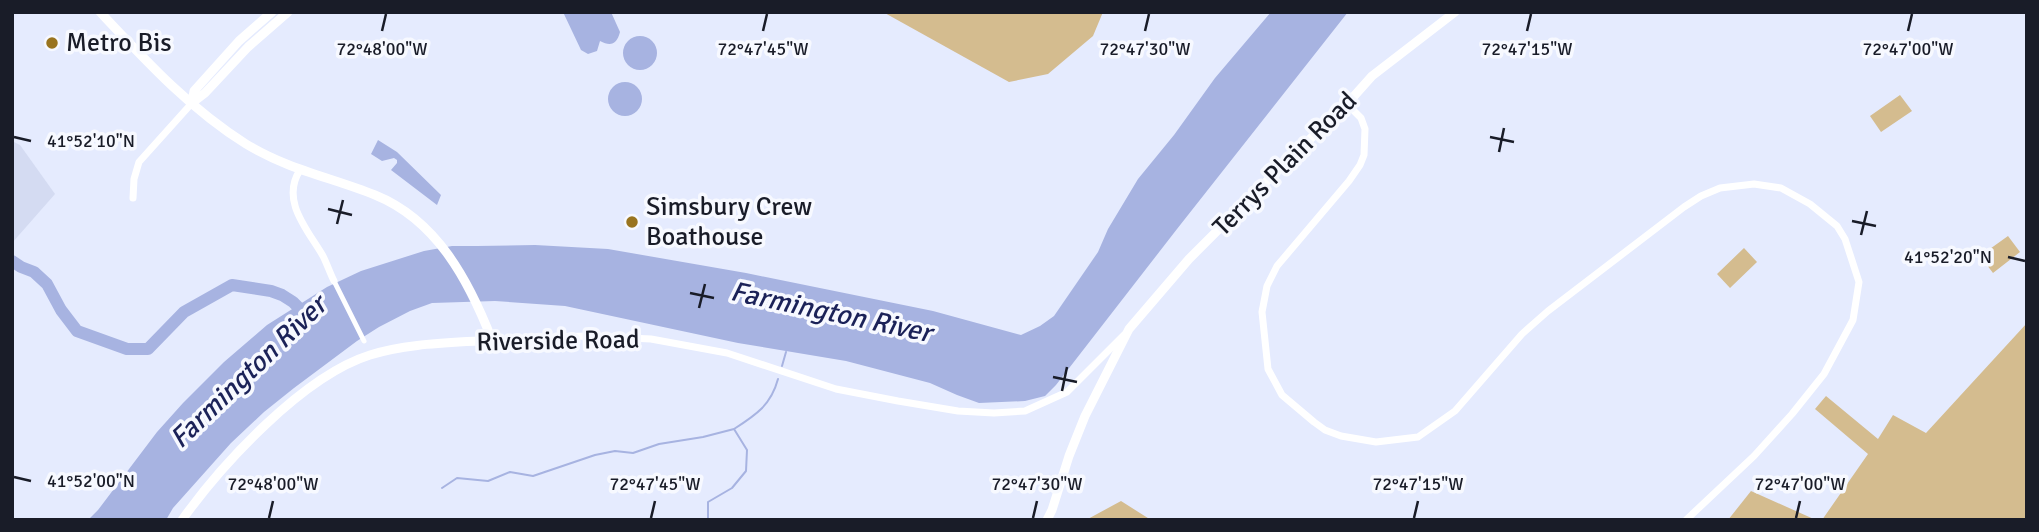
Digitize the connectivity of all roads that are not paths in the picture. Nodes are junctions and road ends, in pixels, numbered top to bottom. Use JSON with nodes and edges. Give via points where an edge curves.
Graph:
{"nodes":[{"id":1,"x":100,"y":12,"type":"edge"},
{"id":2,"x":272,"y":12,"type":"edge"},
{"id":3,"x":288,"y":12,"type":"edge"},
{"id":4,"x":1455,"y":12,"type":"edge"},
{"id":5,"x":192,"y":103,"type":"junction"},
{"id":6,"x":1347,"y":104,"type":"junction"},
{"id":7,"x":300,"y":170,"type":"junction"},
{"id":8,"x":133,"y":198,"type":"dead end"},
{"id":9,"x":334,"y":281,"type":"joint"},
{"id":10,"x":1129,"y":329,"type":"junction"},
{"id":11,"x":492,"y":340,"type":"junction"},
{"id":12,"x":363,"y":341,"type":"dead end"},
{"id":13,"x":181,"y":520,"type":"edge"},
{"id":14,"x":1047,"y":520,"type":"edge"},
{"id":15,"x":1686,"y":520,"type":"edge"}],
"edges":[{"from":1,"to":5,"type":"street"},
{"from":2,"to":5,"type":"street","via":[[194,91]]},
{"from":3,"to":5,"type":"street"},
{"from":4,"to":6,"type":"street","name":"Terrys Plain Road","via":[[1372,76]]},
{"from":5,"to":7,"type":"street","via":[[224,130]]},
{"from":5,"to":8,"type":"street","via":[[139,162]]},
{"from":6,"to":10,"type":"street","name":"Terrys Plain Road","via":[[1189,259]]},
{"from":6,"to":15,"type":"street","via":[[1365,129],[1360,165],[1277,266],[1262,312],[1268,369],[1282,395],[1325,430],[1341,436],[1376,442],[1418,437],[1455,411],[1522,334],[1549,311],[1701,196],[1720,188],[1754,184],[1781,188],[1837,226],[1858,282],[1853,320],[1824,374],[1792,414]]},
{"from":7,"to":9,"type":"street","via":[[293,187],[295,207]]},
{"from":7,"to":11,"type":"street","via":[[392,202],[418,220],[442,246]]},
{"from":9,"to":12,"type":"street"},
{"from":10,"to":11,"type":"street","name":"Riverside Road","via":[[1067,392],[1025,411],[994,413],[835,389],[727,353],[650,339]]},
{"from":10,"to":14,"type":"street","name":"Terrys Plain Road","via":[[1085,416]]},
{"from":11,"to":13,"type":"street","name":"Riverside Road","via":[[396,348],[340,369],[273,417]]}]}
